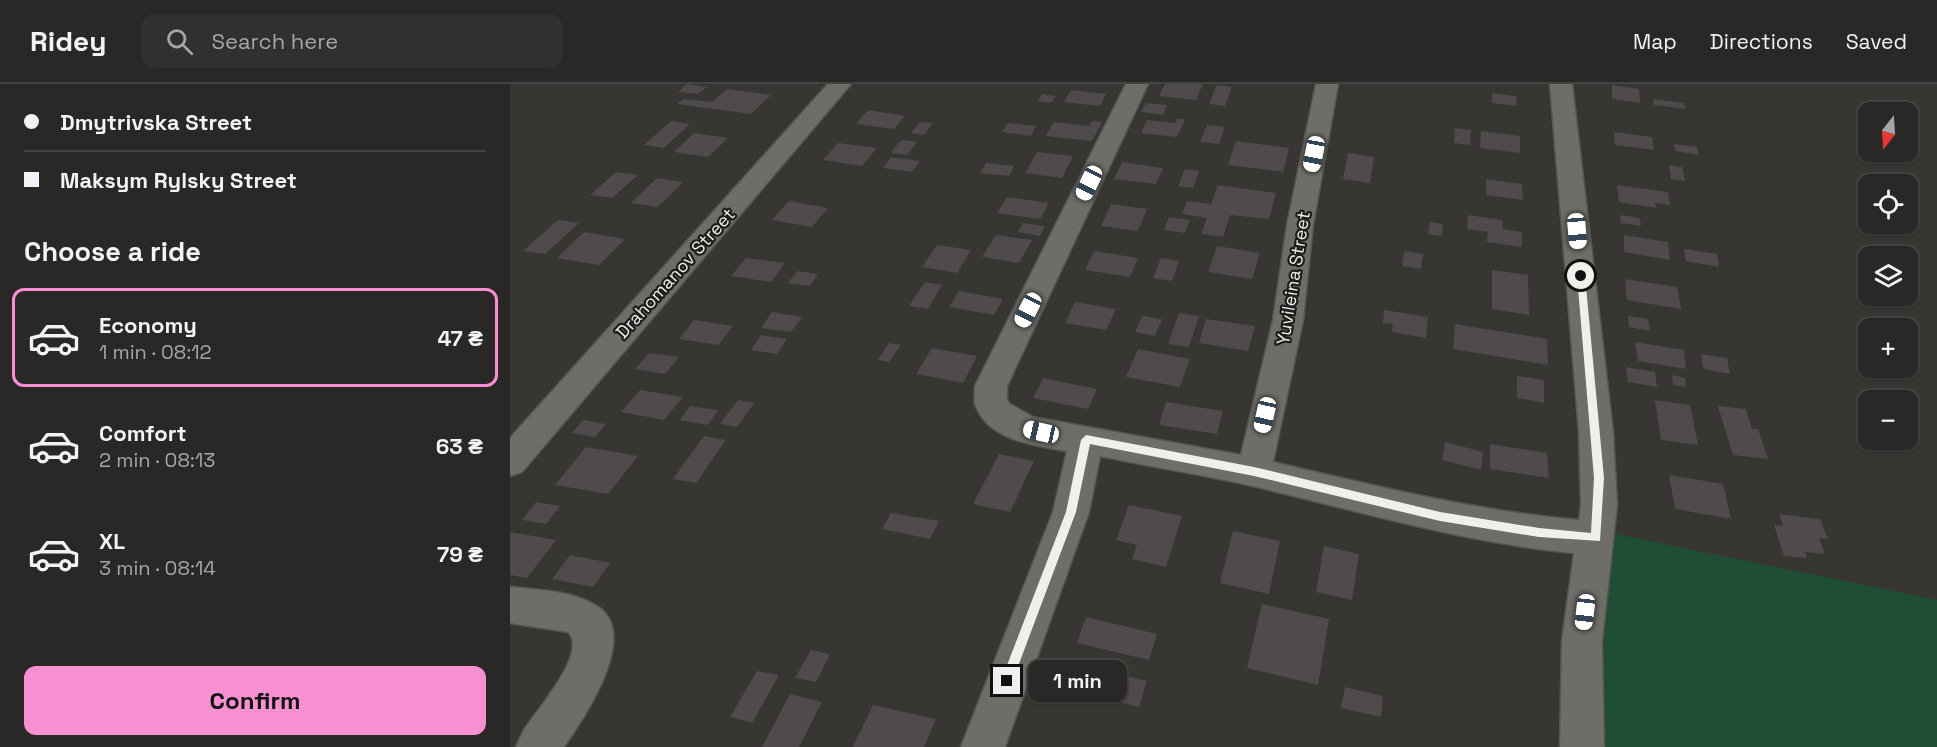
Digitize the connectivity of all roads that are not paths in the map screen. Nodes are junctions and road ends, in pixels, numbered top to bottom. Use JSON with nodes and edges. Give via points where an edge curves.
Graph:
{"nodes":[{"id":1,"x":840,"y":84,"type":"edge"},
{"id":2,"x":1137,"y":84,"type":"edge"},
{"id":3,"x":1327,"y":84,"type":"edge"},
{"id":4,"x":1561,"y":84,"type":"edge"},
{"id":5,"x":1086,"y":440,"type":"junction"},
{"id":6,"x":510,"y":462,"type":"edge"},
{"id":7,"x":1254,"y":471,"type":"junction"},
{"id":8,"x":1596,"y":538,"type":"junction"},
{"id":9,"x":510,"y":605,"type":"edge"},
{"id":10,"x":538,"y":747,"type":"edge"},
{"id":11,"x":984,"y":747,"type":"edge"},
{"id":12,"x":1582,"y":747,"type":"edge"}],
"edges":[{"from":1,"to":6,"type":"street","name":"Drahomanov Street"},
{"from":2,"to":5,"type":"street","via":[[989,395],[993,408],[1006,420],[1025,428]]},
{"from":3,"to":7,"type":"street","name":"Yuvileina Street","via":[[1300,225],[1288,320]]},
{"from":4,"to":8,"type":"street","via":[[1596,432]]},
{"from":5,"to":7,"type":"street"},
{"from":5,"to":11,"type":"street","via":[[1071,512]]},
{"from":7,"to":8,"type":"street","via":[[1440,517]]},
{"from":8,"to":12,"type":"street","via":[[1582,641]]},
{"from":9,"to":10,"type":"street","via":[[572,615],[584,620],[596,636],[580,684]]}]}
